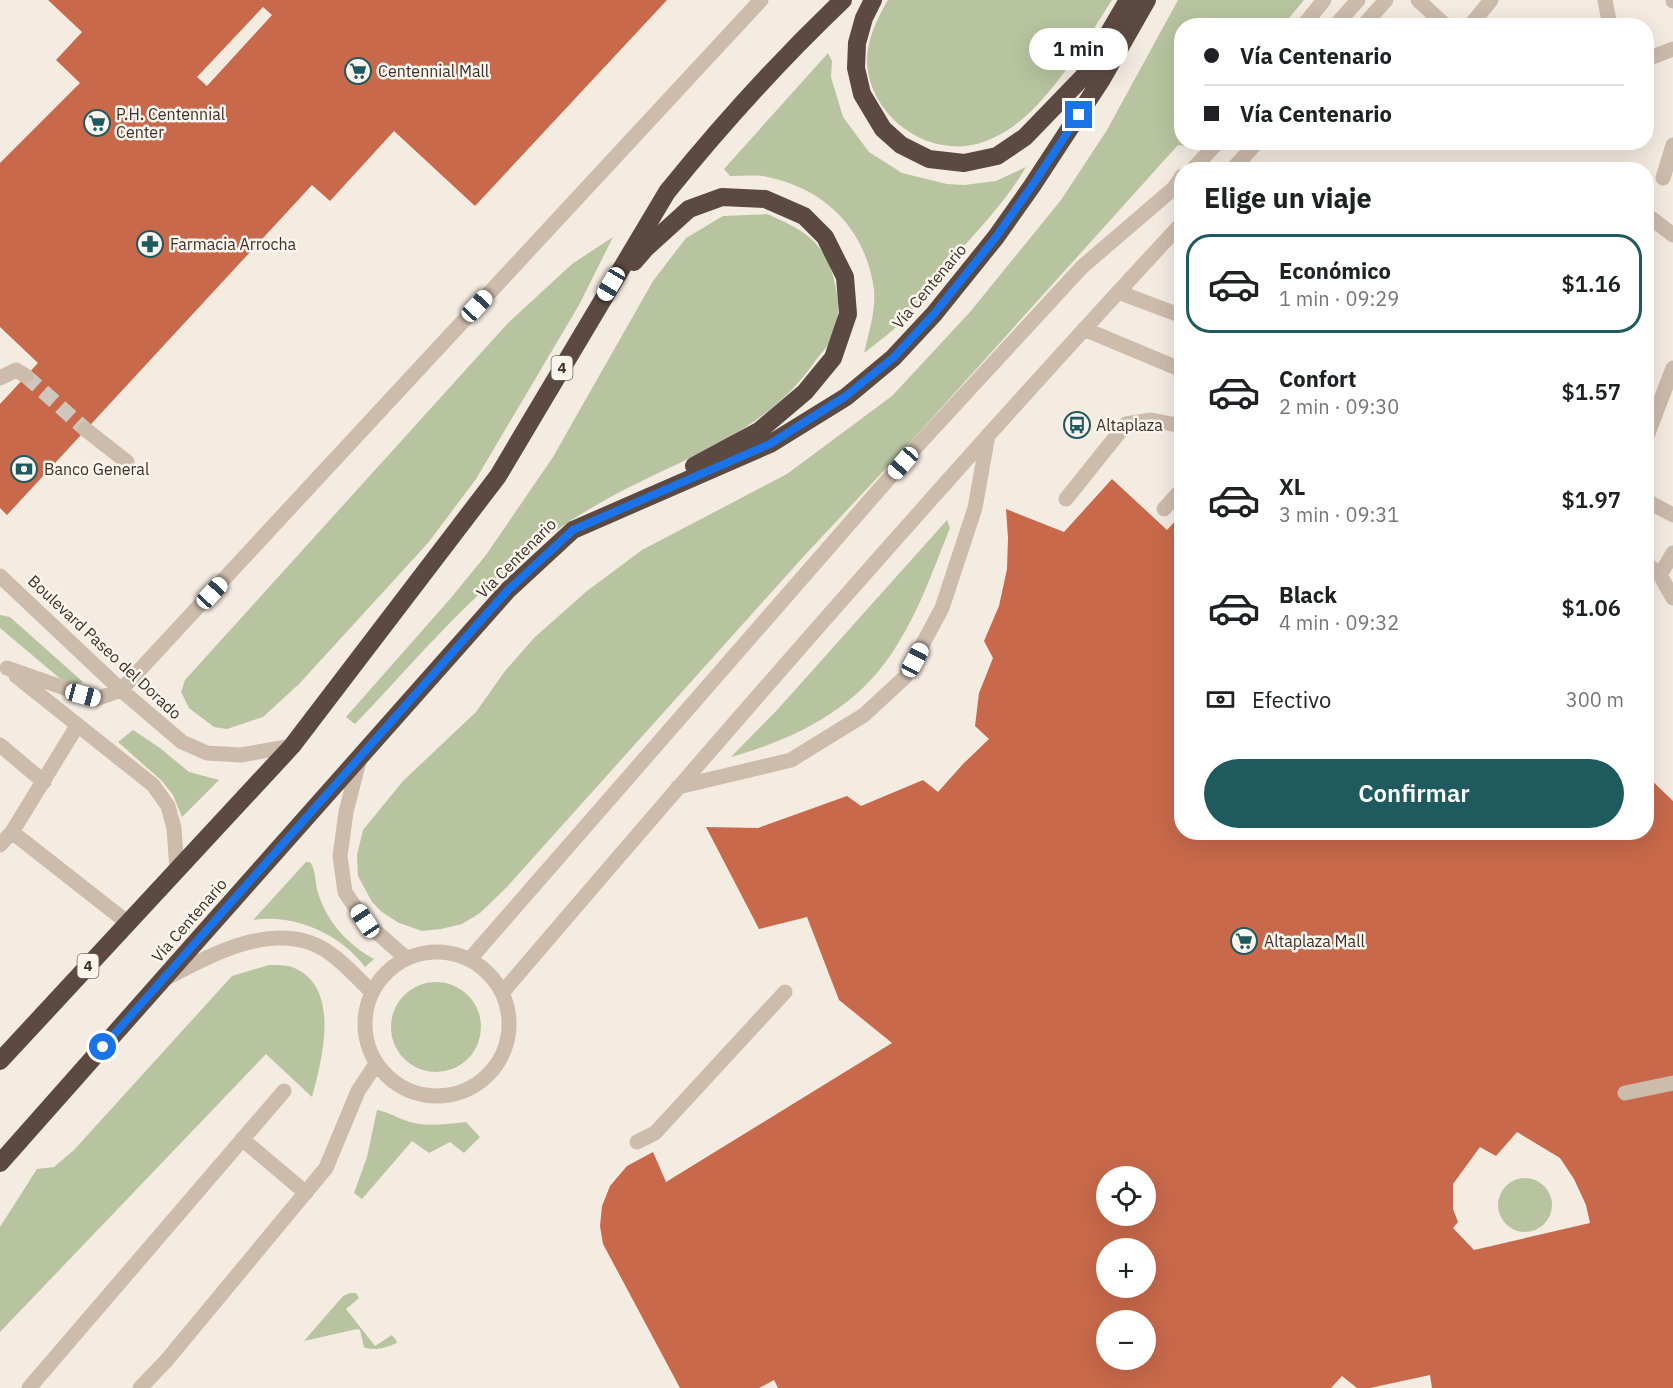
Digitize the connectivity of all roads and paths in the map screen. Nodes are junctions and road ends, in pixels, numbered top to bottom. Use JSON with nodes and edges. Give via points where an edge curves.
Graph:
{"nodes":[{"id":1,"x":760,"y":0,"type":"edge"},
{"id":2,"x":843,"y":0,"type":"edge"},
{"id":3,"x":873,"y":0,"type":"edge"},
{"id":4,"x":1128,"y":0,"type":"edge"},
{"id":5,"x":1147,"y":0,"type":"edge"},
{"id":6,"x":1324,"y":0,"type":"edge"},
{"id":7,"x":1358,"y":0,"type":"edge"},
{"id":8,"x":1386,"y":0,"type":"edge"},
{"id":9,"x":1418,"y":0,"type":"edge"},
{"id":10,"x":1491,"y":0,"type":"edge"},
{"id":11,"x":1605,"y":0,"type":"edge"},
{"id":12,"x":1309,"y":18,"type":"edge"},
{"id":13,"x":1342,"y":18,"type":"edge"},
{"id":14,"x":1370,"y":18,"type":"edge"},
{"id":15,"x":1437,"y":18,"type":"edge"},
{"id":16,"x":1476,"y":18,"type":"edge"},
{"id":17,"x":1608,"y":18,"type":"edge"},
{"id":18,"x":1673,"y":49,"type":"edge"},
{"id":19,"x":1654,"y":56,"type":"edge"},
{"id":20,"x":1673,"y":145,"type":"edge"},
{"id":21,"x":1210,"y":150,"type":"edge"},
{"id":22,"x":1250,"y":150,"type":"edge"},
{"id":23,"x":1197,"y":162,"type":"edge"},
{"id":24,"x":1239,"y":162,"type":"edge"},
{"id":25,"x":1663,"y":178,"type":"dead end"},
{"id":26,"x":1174,"y":185,"type":"edge"},
{"id":27,"x":1654,"y":220,"type":"edge"},
{"id":28,"x":1174,"y":232,"type":"edge"},
{"id":29,"x":1673,"y":235,"type":"edge"},
{"id":30,"x":1118,"y":292,"type":"junction"},
{"id":31,"x":600,"y":303,"type":"junction"},
{"id":32,"x":1174,"y":313,"type":"edge"},
{"id":33,"x":1084,"y":329,"type":"junction"},
{"id":34,"x":1174,"y":367,"type":"edge"},
{"id":35,"x":1673,"y":368,"type":"edge"},
{"id":36,"x":26,"y":376,"type":"dead end"},
{"id":37,"x":0,"y":378,"type":"edge"},
{"id":38,"x":1654,"y":418,"type":"edge"},
{"id":39,"x":1174,"y":424,"type":"edge"},
{"id":40,"x":85,"y":429,"type":"tunnel mouth"},
{"id":41,"x":988,"y":435,"type":"junction"},
{"id":42,"x":127,"y":462,"type":"dead end"},
{"id":43,"x":1174,"y":498,"type":"edge"},
{"id":44,"x":1066,"y":499,"type":"dead end"},
{"id":45,"x":1654,"y":505,"type":"edge"},
{"id":46,"x":1164,"y":510,"type":"dead end"},
{"id":47,"x":1673,"y":515,"type":"edge"},
{"id":48,"x":573,"y":530,"type":"junction"},
{"id":49,"x":1673,"y":554,"type":"edge"},
{"id":50,"x":1654,"y":570,"type":"edge"},
{"id":51,"x":1660,"y":575,"type":"junction"},
{"id":52,"x":4,"y":583,"type":"edge"},
{"id":53,"x":1673,"y":598,"type":"edge"},
{"id":54,"x":4,"y":665,"type":"edge"},
{"id":55,"x":121,"y":690,"type":"junction"},
{"id":56,"x":77,"y":726,"type":"junction"},
{"id":57,"x":0,"y":745,"type":"edge"},
{"id":58,"x":292,"y":746,"type":"junction"},
{"id":59,"x":361,"y":755,"type":"junction"},
{"id":60,"x":44,"y":782,"type":"junction"},
{"id":61,"x":678,"y":787,"type":"junction"},
{"id":62,"x":12,"y":832,"type":"junction"},
{"id":63,"x":0,"y":845,"type":"edge"},
{"id":64,"x":177,"y":870,"type":"junction"},
{"id":65,"x":128,"y":923,"type":"junction"},
{"id":66,"x":406,"y":958,"type":"junction"},
{"id":67,"x":470,"y":959,"type":"junction"},
{"id":68,"x":161,"y":981,"type":"junction"},
{"id":69,"x":372,"y":992,"type":"junction"},
{"id":70,"x":785,"y":992,"type":"dead end"},
{"id":71,"x":502,"y":993,"type":"junction"},
{"id":72,"x":0,"y":1060,"type":"edge"},
{"id":73,"x":376,"y":1064,"type":"junction"},
{"id":74,"x":1673,"y":1083,"type":"edge"},
{"id":75,"x":284,"y":1091,"type":"dead end"},
{"id":76,"x":1625,"y":1093,"type":"dead end"},
{"id":77,"x":242,"y":1139,"type":"junction"},
{"id":78,"x":638,"y":1142,"type":"dead end"},
{"id":79,"x":0,"y":1163,"type":"edge"},
{"id":80,"x":306,"y":1193,"type":"junction"},
{"id":81,"x":29,"y":1388,"type":"edge"},
{"id":82,"x":140,"y":1388,"type":"edge"}],
"edges":[{"from":1,"to":55,"type":"street"},
{"from":2,"to":31,"type":"highway","number":"4","via":[[788,53],[667,192]]},
{"from":3,"to":4,"type":"highway","via":[[857,43],[856,68],[862,94],[883,129],[901,145],[929,159],[964,163],[997,156],[1025,137],[1083,77]]},
{"from":5,"to":48,"type":"highway","name":"Vía Centenario","via":[[1102,79],[996,237],[893,358],[846,396],[770,444]]},
{"from":6,"to":12,"type":"street"},
{"from":7,"to":13,"type":"street"},
{"from":8,"to":14,"type":"street"},
{"from":9,"to":15,"type":"street"},
{"from":10,"to":16,"type":"street"},
{"from":11,"to":17,"type":"street"},
{"from":18,"to":19,"type":"street"},
{"from":20,"to":25,"type":"street"},
{"from":21,"to":23,"type":"street"},
{"from":22,"to":24,"type":"street"},
{"from":26,"to":67,"type":"street","via":[[1082,267],[918,445]]},
{"from":27,"to":29,"type":"street"},
{"from":28,"to":30,"type":"street"},
{"from":30,"to":32,"type":"street"},
{"from":30,"to":33,"type":"street"},
{"from":31,"to":48,"type":"highway","via":[[646,248],[689,209],[722,197],[765,199],[804,216],[825,237],[845,277],[848,314],[833,358],[805,392],[759,431]]},
{"from":31,"to":58,"type":"highway","number":"4","via":[[498,476]]},
{"from":33,"to":34,"type":"street"},
{"from":33,"to":41,"type":"street"},
{"from":35,"to":38,"type":"street"},
{"from":36,"to":37,"type":"street","via":[[16,370]]},
{"from":39,"to":44,"type":"street","via":[[1151,420],[1126,424]]},
{"from":40,"to":42,"type":"street"},
{"from":41,"to":61,"type":"street"},
{"from":41,"to":61,"type":"street","via":[[975,508],[942,608],[905,677],[864,715],[791,760]]},
{"from":43,"to":46,"type":"street"},
{"from":45,"to":47,"type":"street"},
{"from":48,"to":59,"type":"highway","name":"Vía Centenario","via":[[507,591]]},
{"from":49,"to":51,"type":"street"},
{"from":50,"to":51,"type":"street"},
{"from":51,"to":53,"type":"street"},
{"from":52,"to":55,"type":"street","name":"Boulevard Paseo del Dorado"},
{"from":54,"to":55,"type":"street","via":[[96,699]]},
{"from":54,"to":56,"type":"street"},
{"from":55,"to":58,"type":"street","name":"Boulevard Paseo del Dorado","via":[[182,742],[207,753],[241,755]]},
{"from":56,"to":60,"type":"street"},
{"from":56,"to":64,"type":"street","via":[[153,785],[168,806]]},
{"from":57,"to":60,"type":"street"},
{"from":58,"to":64,"type":"highway","number":"4"},
{"from":59,"to":66,"type":"street","via":[[340,856],[345,892],[365,921]]},
{"from":59,"to":68,"type":"highway","name":"Vía Centenario"},
{"from":60,"to":62,"type":"street"},
{"from":61,"to":71,"type":"street"},
{"from":62,"to":63,"type":"street"},
{"from":62,"to":65,"type":"street"},
{"from":64,"to":65,"type":"highway","number":"4"},
{"from":65,"to":72,"type":"highway","number":"4"},
{"from":66,"to":67,"type":"street","via":[[427,952],[449,952]]},
{"from":66,"to":69,"type":"street","via":[[386,972]]},
{"from":67,"to":71,"type":"street","via":[[489,973]]},
{"from":68,"to":69,"type":"street","via":[[205,957],[241,944],[285,937],[312,943],[341,962]]},
{"from":68,"to":79,"type":"highway","name":"Vía Centenario"},
{"from":69,"to":73,"type":"street","via":[[365,1016],[366,1040]]},
{"from":70,"to":78,"type":"street","via":[[655,1133]]},
{"from":71,"to":73,"type":"street","via":[[508,1011],[505,1049],[484,1080],[463,1092],[439,1097],[414,1094],[392,1082]]},
{"from":73,"to":80,"type":"street","via":[[358,1090],[326,1168]]},
{"from":74,"to":76,"type":"street"},
{"from":75,"to":77,"type":"street"},
{"from":77,"to":80,"type":"street"},
{"from":77,"to":81,"type":"street"},
{"from":80,"to":82,"type":"street"}]}
